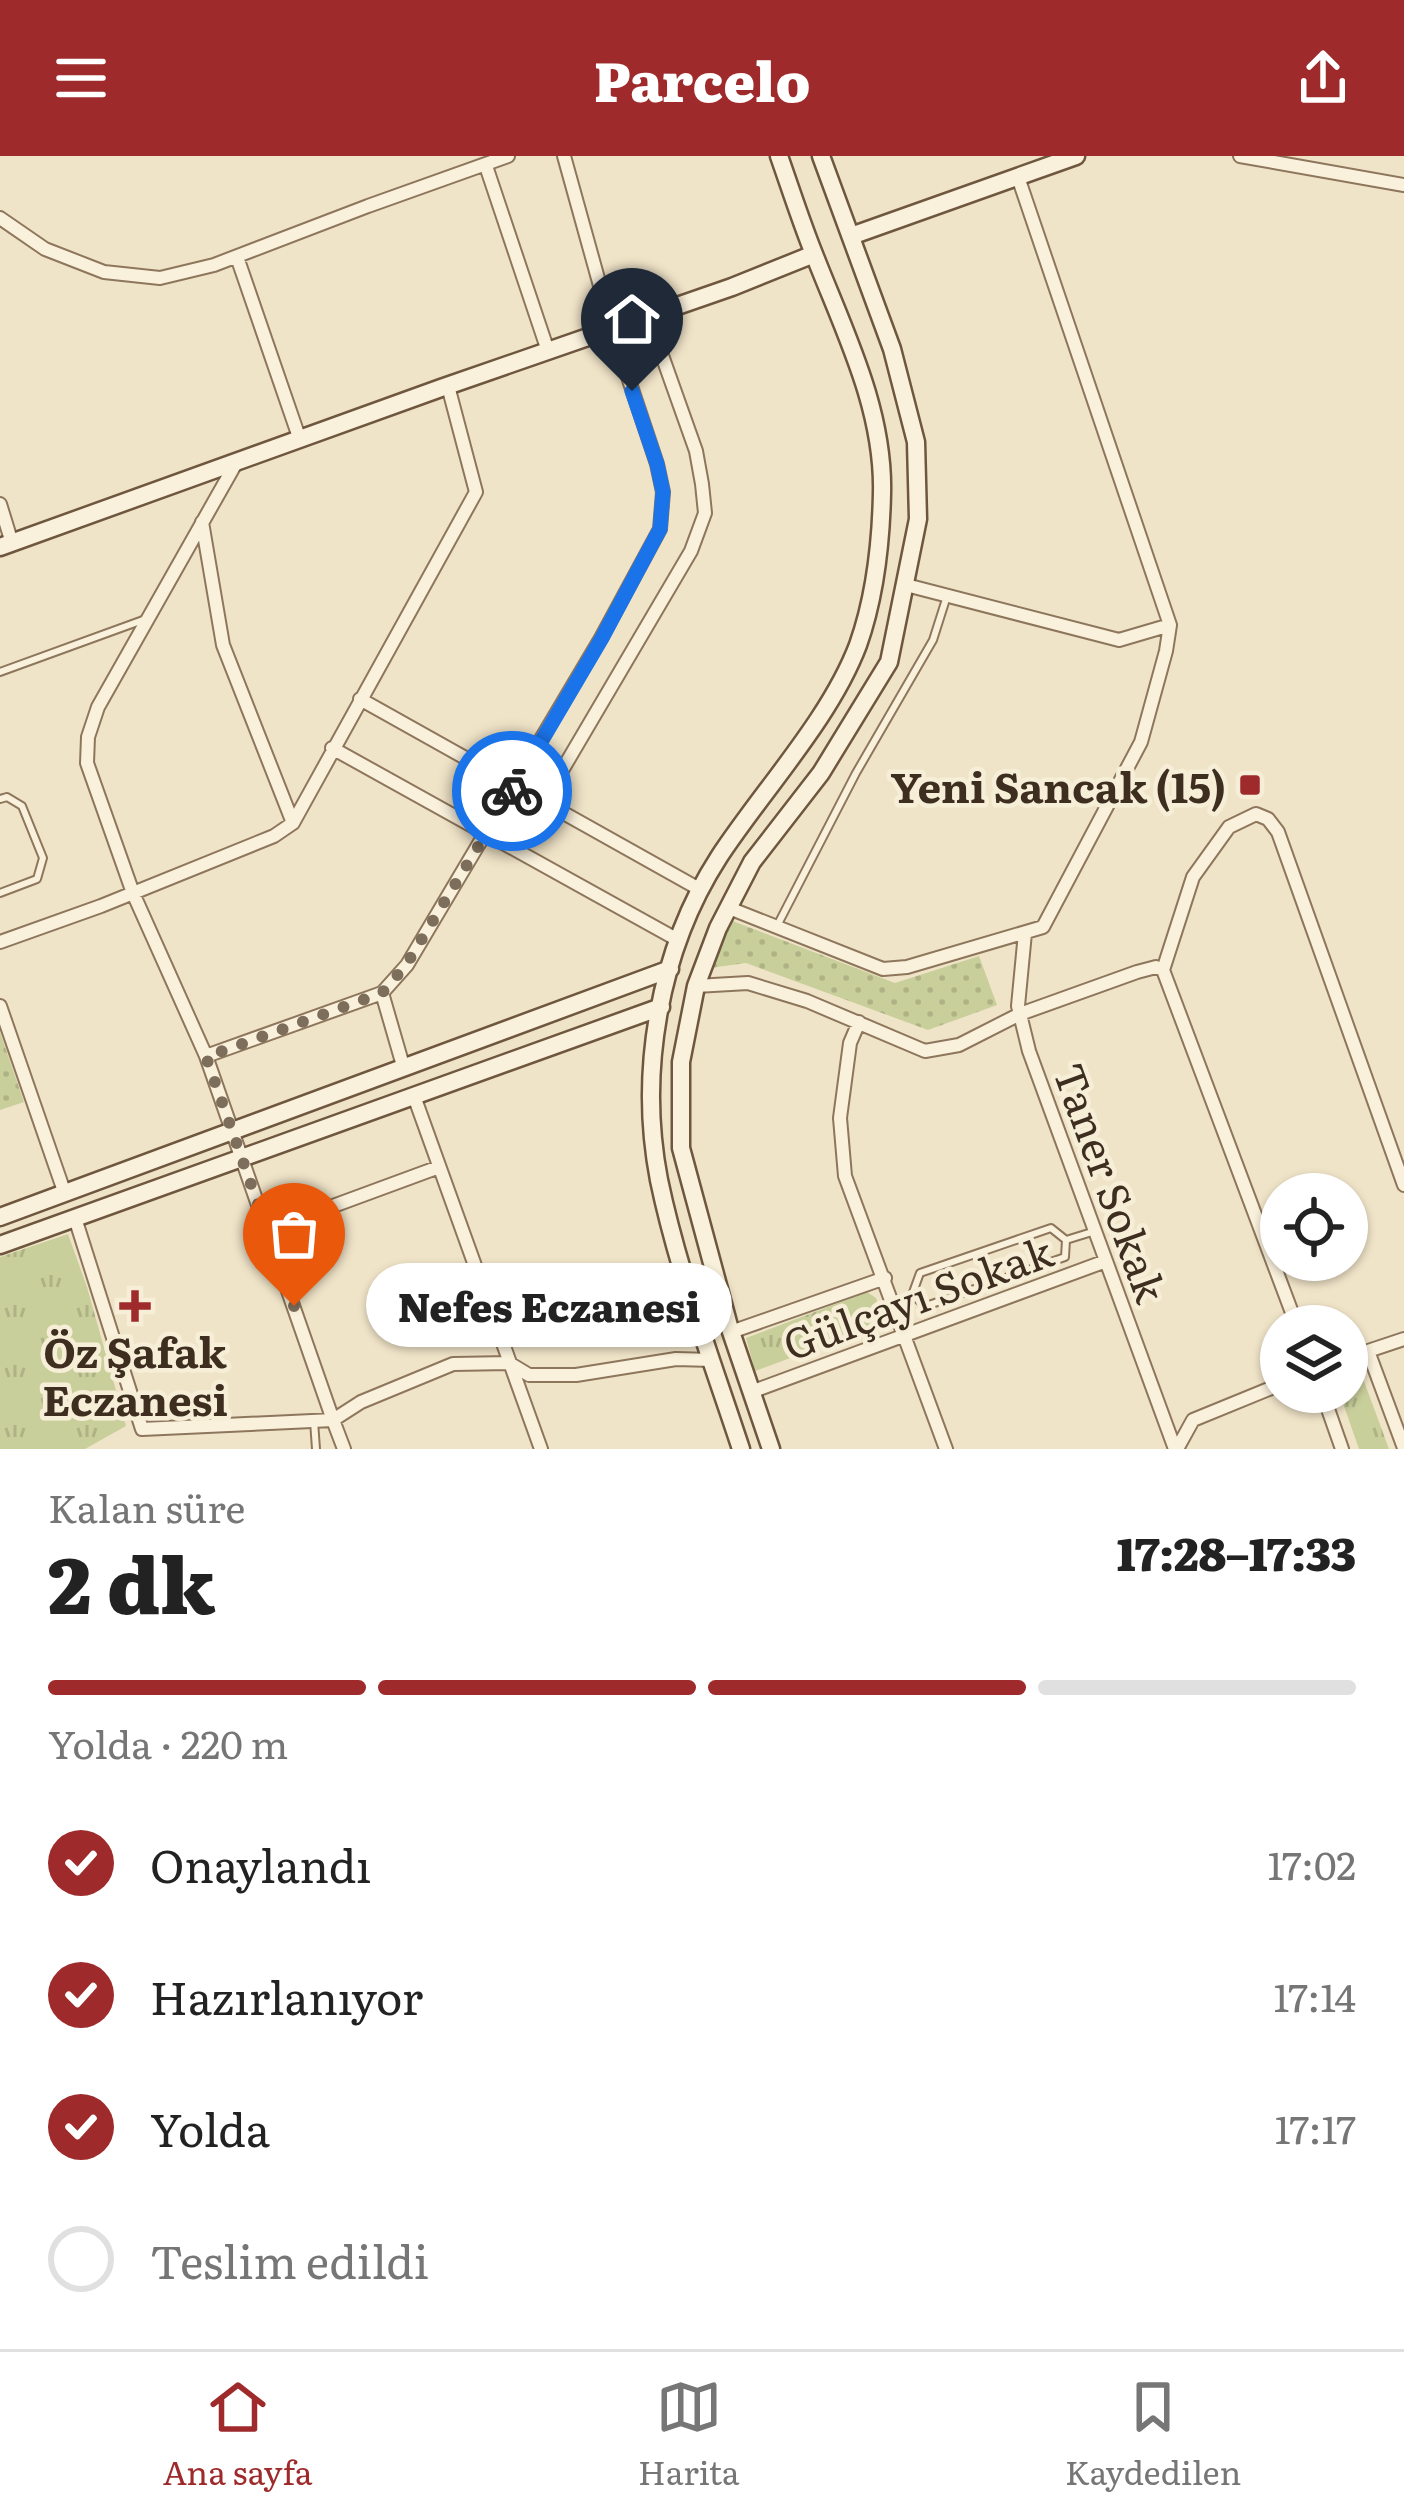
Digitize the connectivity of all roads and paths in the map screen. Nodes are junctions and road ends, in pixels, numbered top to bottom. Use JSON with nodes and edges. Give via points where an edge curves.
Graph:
{"nodes":[{"id":1,"x":508,"y":156,"type":"edge"},
{"id":2,"x":564,"y":156,"type":"edge"},
{"id":3,"x":779,"y":156,"type":"edge"},
{"id":4,"x":821,"y":156,"type":"edge"},
{"id":5,"x":1076,"y":156,"type":"edge"},
{"id":6,"x":1240,"y":156,"type":"edge"},
{"id":7,"x":485,"y":166,"type":"junction"},
{"id":8,"x":1018,"y":177,"type":"junction"},
{"id":9,"x":1404,"y":185,"type":"edge"},
{"id":10,"x":0,"y":218,"type":"edge"},
{"id":11,"x":850,"y":236,"type":"junction"},
{"id":12,"x":814,"y":254,"type":"junction"},
{"id":13,"x":237,"y":256,"type":"junction"},
{"id":14,"x":649,"y":316,"type":"junction"},
{"id":15,"x":612,"y":329,"type":"junction"},
{"id":16,"x":548,"y":351,"type":"junction"},
{"id":17,"x":448,"y":386,"type":"junction"},
{"id":18,"x":300,"y":440,"type":"junction"},
{"id":19,"x":236,"y":463,"type":"junction"},
{"id":20,"x":0,"y":505,"type":"edge"},
{"id":21,"x":202,"y":522,"type":"junction"},
{"id":22,"x":6,"y":545,"type":"edge"},
{"id":23,"x":906,"y":585,"type":"junction"},
{"id":24,"x":947,"y":596,"type":"junction"},
{"id":25,"x":148,"y":618,"type":"junction"},
{"id":26,"x":1170,"y":626,"type":"junction"},
{"id":27,"x":0,"y":672,"type":"edge"},
{"id":28,"x":360,"y":699,"type":"junction"},
{"id":29,"x":332,"y":748,"type":"junction"},
{"id":30,"x":516,"y":784,"type":"junction"},
{"id":31,"x":0,"y":799,"type":"edge"},
{"id":32,"x":544,"y":801,"type":"junction"},
{"id":33,"x":293,"y":823,"type":"junction"},
{"id":34,"x":487,"y":832,"type":"junction"},
{"id":35,"x":701,"y":890,"type":"junction"},
{"id":36,"x":0,"y":893,"type":"edge"},
{"id":37,"x":133,"y":893,"type":"junction"},
{"id":38,"x":729,"y":908,"type":"junction"},
{"id":39,"x":777,"y":927,"type":"junction"},
{"id":40,"x":1025,"y":933,"type":"junction"},
{"id":41,"x":678,"y":940,"type":"junction"},
{"id":42,"x":0,"y":942,"type":"edge"},
{"id":43,"x":670,"y":969,"type":"junction"},
{"id":44,"x":1166,"y":975,"type":"junction"},
{"id":45,"x":695,"y":986,"type":"junction"},
{"id":46,"x":382,"y":993,"type":"junction"},
{"id":47,"x":0,"y":1006,"type":"edge"},
{"id":48,"x":661,"y":1006,"type":"junction"},
{"id":49,"x":1020,"y":1014,"type":"junction"},
{"id":50,"x":859,"y":1022,"type":"junction"},
{"id":51,"x":206,"y":1057,"type":"junction"},
{"id":52,"x":404,"y":1069,"type":"junction"},
{"id":53,"x":414,"y":1096,"type":"junction"},
{"id":54,"x":231,"y":1131,"type":"junction"},
{"id":55,"x":243,"y":1157,"type":"junction"},
{"id":56,"x":439,"y":1167,"type":"junction"},
{"id":57,"x":1404,"y":1185,"type":"edge"},
{"id":58,"x":65,"y":1194,"type":"junction"},
{"id":59,"x":0,"y":1217,"type":"edge"},
{"id":60,"x":75,"y":1218,"type":"junction"},
{"id":61,"x":268,"y":1230,"type":"junction"},
{"id":62,"x":1095,"y":1230,"type":"junction"},
{"id":63,"x":1066,"y":1240,"type":"junction"},
{"id":64,"x":0,"y":1244,"type":"edge"},
{"id":65,"x":1106,"y":1261,"type":"junction"},
{"id":66,"x":885,"y":1278,"type":"junction"},
{"id":67,"x":912,"y":1295,"type":"junction"},
{"id":68,"x":893,"y":1302,"type":"junction"},
{"id":69,"x":1290,"y":1305,"type":"edge"},
{"id":70,"x":731,"y":1333,"type":"junction"},
{"id":71,"x":906,"y":1335,"type":"junction"},
{"id":72,"x":1404,"y":1339,"type":"edge"},
{"id":73,"x":1368,"y":1351,"type":"joint"},
{"id":74,"x":712,"y":1360,"type":"junction"},
{"id":75,"x":509,"y":1363,"type":"junction"},
{"id":76,"x":751,"y":1392,"type":"junction"},
{"id":77,"x":1260,"y":1393,"type":"edge"},
{"id":78,"x":1329,"y":1413,"type":"edge"},
{"id":79,"x":333,"y":1420,"type":"junction"},
{"id":80,"x":314,"y":1421,"type":"junction"},
{"id":81,"x":1404,"y":1448,"type":"edge"},
{"id":82,"x":316,"y":1449,"type":"edge"},
{"id":83,"x":344,"y":1449,"type":"edge"},
{"id":84,"x":541,"y":1449,"type":"edge"},
{"id":85,"x":741,"y":1449,"type":"edge"},
{"id":86,"x":771,"y":1449,"type":"edge"},
{"id":87,"x":946,"y":1449,"type":"edge"},
{"id":88,"x":1176,"y":1449,"type":"edge"},
{"id":89,"x":1342,"y":1449,"type":"edge"}],
"edges":[{"from":1,"to":7,"type":"street"},
{"from":2,"to":15,"type":"street"},
{"from":3,"to":12,"type":"main road"},
{"from":4,"to":11,"type":"main road"},
{"from":5,"to":8,"type":"main road"},
{"from":6,"to":9,"type":"street"},
{"from":7,"to":13,"type":"street"},
{"from":7,"to":16,"type":"street"},
{"from":8,"to":11,"type":"main road"},
{"from":8,"to":26,"type":"street"},
{"from":10,"to":13,"type":"street","via":[[104,272],[160,278]]},
{"from":11,"to":23,"type":"main road","via":[[916,442],[918,519]]},
{"from":12,"to":14,"type":"main road"},
{"from":12,"to":35,"type":"main road","via":[[874,418],[882,488],[872,592],[831,698]]},
{"from":13,"to":18,"type":"street"},
{"from":14,"to":15,"type":"main road"},
{"from":14,"to":32,"type":"street","via":[[696,451],[705,513],[691,551]]},
{"from":15,"to":16,"type":"main road"},
{"from":15,"to":30,"type":"street","via":[[657,464],[660,529]]},
{"from":16,"to":17,"type":"main road"},
{"from":17,"to":18,"type":"main road"},
{"from":17,"to":28,"type":"street","via":[[476,492]]},
{"from":18,"to":19,"type":"main road"},
{"from":19,"to":21,"type":"street"},
{"from":19,"to":22,"type":"main road"},
{"from":20,"to":22,"type":"street"},
{"from":21,"to":25,"type":"street"},
{"from":21,"to":33,"type":"street","via":[[223,645]]},
{"from":23,"to":24,"type":"street"},
{"from":23,"to":38,"type":"main road","via":[[889,662]]},
{"from":24,"to":26,"type":"street","via":[[1119,640]]},
{"from":24,"to":39,"type":"lane","via":[[933,640]]},
{"from":25,"to":27,"type":"lane"},
{"from":25,"to":37,"type":"street","via":[[88,737],[87,763]]},
{"from":26,"to":40,"type":"street","via":[[1141,742],[1042,928]]},
{"from":28,"to":29,"type":"street"},
{"from":28,"to":30,"type":"street"},
{"from":29,"to":33,"type":"street"},
{"from":29,"to":34,"type":"street"},
{"from":30,"to":32,"type":"street"},
{"from":30,"to":34,"type":"street"},
{"from":31,"to":36,"type":"lane","via":[[22,806],[43,858],[37,879]]},
{"from":32,"to":35,"type":"street"},
{"from":33,"to":37,"type":"street"},
{"from":34,"to":41,"type":"street"},
{"from":34,"to":46,"type":"street"},
{"from":35,"to":41,"type":"main road"},
{"from":37,"to":42,"type":"street"},
{"from":37,"to":51,"type":"street"},
{"from":38,"to":39,"type":"street"},
{"from":38,"to":45,"type":"main road"},
{"from":39,"to":40,"type":"street","via":[[883,969]]},
{"from":40,"to":49,"type":"street","name":"Taner Sokak"},
{"from":41,"to":43,"type":"main road"},
{"from":43,"to":48,"type":"main road"},
{"from":43,"to":52,"type":"main road"},
{"from":44,"to":49,"type":"street","via":[[1156,967],[1137,972]]},
{"from":44,"to":57,"type":"street","via":[[1193,877],[1229,827],[1256,814],[1268,819]]},
{"from":44,"to":69,"type":"street"},
{"from":45,"to":50,"type":"street","via":[[748,983]]},
{"from":45,"to":70,"type":"main road","via":[[681,1062],[681,1148]]},
{"from":46,"to":51,"type":"street"},
{"from":46,"to":52,"type":"street"},
{"from":47,"to":58,"type":"street"},
{"from":48,"to":53,"type":"main road"},
{"from":48,"to":74,"type":"main road","via":[[651,1108],[659,1177]]},
{"from":49,"to":50,"type":"street","via":[[959,1045],[925,1051]]},
{"from":49,"to":62,"type":"street","name":"Taner Sokak"},
{"from":50,"to":66,"type":"street","via":[[840,1118],[845,1176]]},
{"from":51,"to":54,"type":"street"},
{"from":52,"to":54,"type":"main road"},
{"from":53,"to":55,"type":"main road"},
{"from":53,"to":56,"type":"street"},
{"from":54,"to":55,"type":"street"},
{"from":54,"to":58,"type":"main road"},
{"from":55,"to":60,"type":"main road"},
{"from":55,"to":61,"type":"street"},
{"from":56,"to":61,"type":"street"},
{"from":56,"to":75,"type":"street"},
{"from":58,"to":59,"type":"main road"},
{"from":60,"to":64,"type":"main road"},
{"from":60,"to":80,"type":"street","via":[[142,1429]]},
{"from":61,"to":79,"type":"street"},
{"from":62,"to":63,"type":"lane"},
{"from":62,"to":65,"type":"street","name":"Taner Sokak"},
{"from":63,"to":67,"type":"lane","via":[[1051,1228],[920,1273]]},
{"from":63,"to":67,"type":"lane","via":[[1065,1257],[926,1306]]},
{"from":65,"to":71,"type":"street","name":"Gülçayı Sokak"},
{"from":65,"to":88,"type":"street","name":"Taner Sokak"},
{"from":66,"to":68,"type":"street"},
{"from":66,"to":70,"type":"street"},
{"from":67,"to":68,"type":"lane"},
{"from":68,"to":71,"type":"street"},
{"from":70,"to":76,"type":"main road"},
{"from":71,"to":76,"type":"street","name":"Gülçayı Sokak"},
{"from":71,"to":87,"type":"street"},
{"from":72,"to":73,"type":"street"},
{"from":73,"to":81,"type":"street"},
{"from":74,"to":75,"type":"street","via":[[576,1375],[529,1375]]},
{"from":74,"to":85,"type":"main road"},
{"from":75,"to":79,"type":"street","via":[[453,1364]]},
{"from":75,"to":84,"type":"street"},
{"from":76,"to":86,"type":"main road"},
{"from":77,"to":88,"type":"street","via":[[1193,1420]]},
{"from":78,"to":89,"type":"street"},
{"from":79,"to":80,"type":"street"},
{"from":79,"to":83,"type":"street"},
{"from":80,"to":82,"type":"lane"}]}
